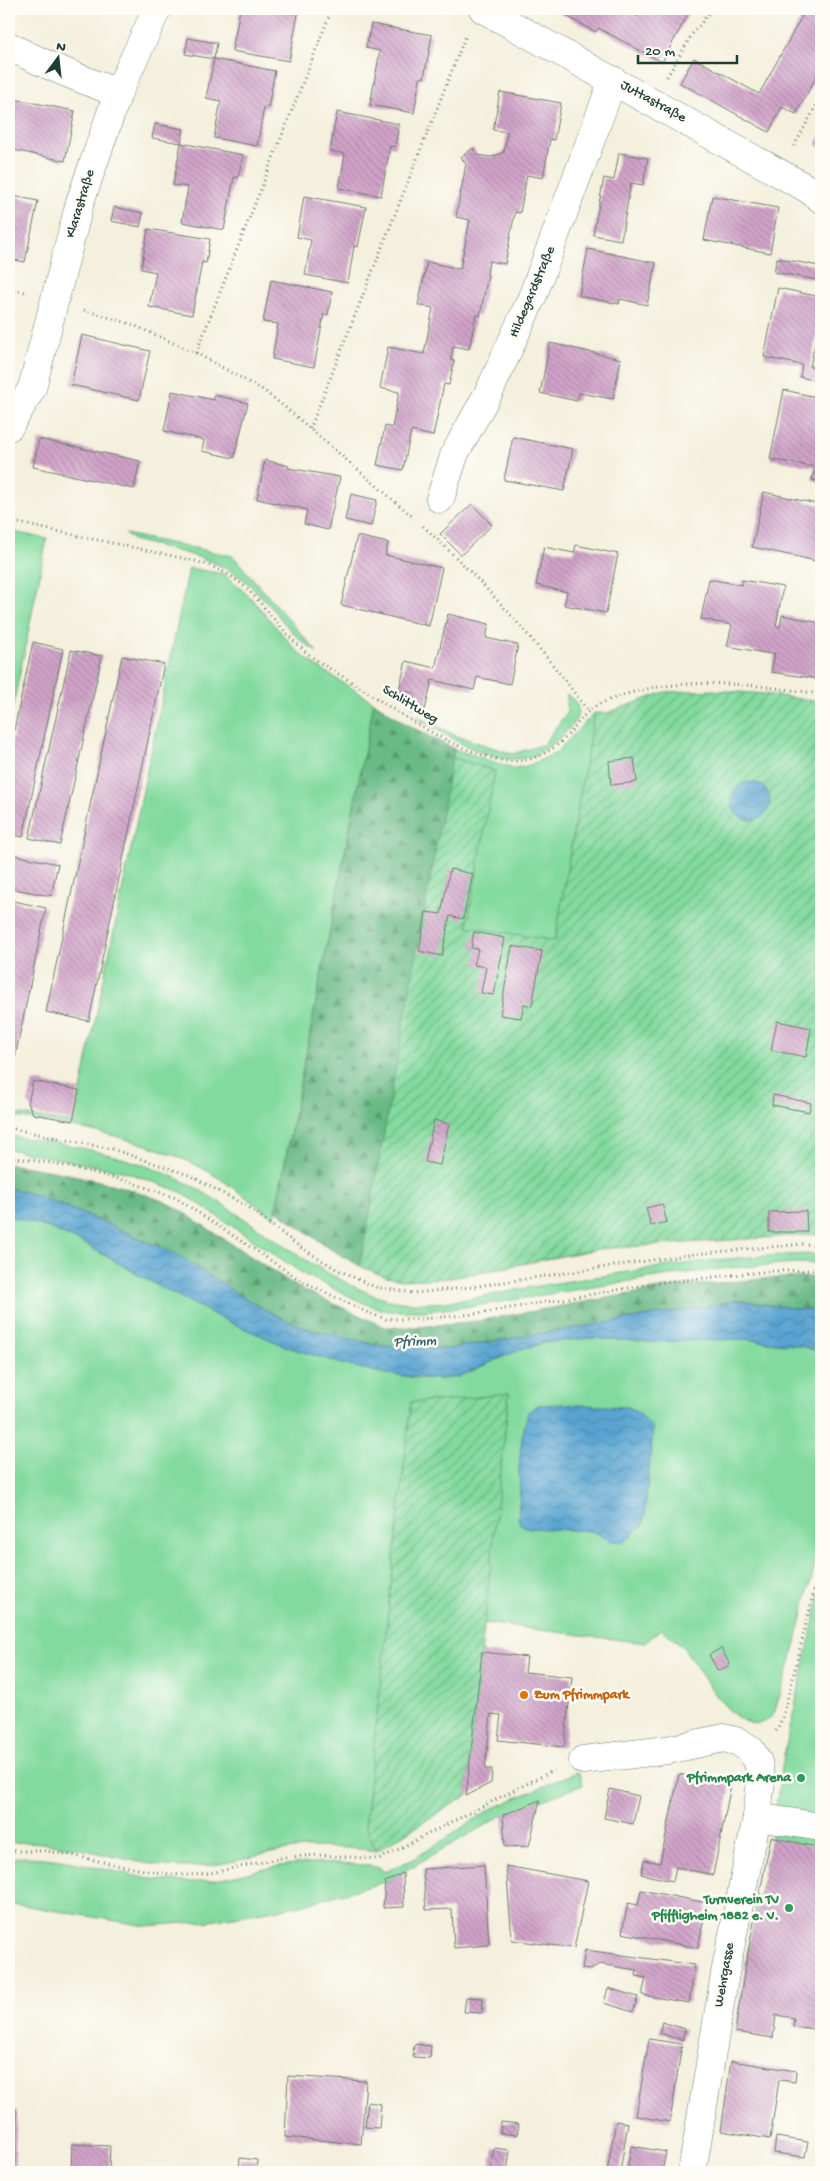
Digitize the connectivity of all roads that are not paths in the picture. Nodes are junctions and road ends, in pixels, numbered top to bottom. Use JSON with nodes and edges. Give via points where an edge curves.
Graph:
{"nodes":[{"id":1,"x":156,"y":9,"type":"edge"},
{"id":2,"x":476,"y":18,"type":"edge"},
{"id":3,"x":9,"y":46,"type":"edge"},
{"id":4,"x":613,"y":80,"type":"junction"},
{"id":5,"x":118,"y":93,"type":"junction"},
{"id":6,"x":821,"y":199,"type":"edge"},
{"id":7,"x":9,"y":427,"type":"edge"},
{"id":8,"x":440,"y":499,"type":"dead end"},
{"id":9,"x":583,"y":1760,"type":"road end"},
{"id":10,"x":757,"y":1818,"type":"junction"},
{"id":11,"x":821,"y":1827,"type":"edge"},
{"id":12,"x":692,"y":2172,"type":"edge"}],
"edges":[{"from":1,"to":5,"type":"street","name":"Klarastraße"},
{"from":2,"to":4,"type":"street","name":"Juttastraße"},
{"from":3,"to":5,"type":"street","via":[[68,75]]},
{"from":4,"to":6,"type":"street","name":"Juttastraße"},
{"from":4,"to":8,"type":"street","name":"Hildegardstraße","via":[[533,295],[490,390],[455,454]]},
{"from":5,"to":7,"type":"street","name":"Klarastraße","via":[[80,202],[32,388]]},
{"from":9,"to":10,"type":"street","name":"Wehrgasse","via":[[667,1750],[724,1738],[738,1742],[751,1750],[758,1762],[761,1780]]},
{"from":10,"to":11,"type":"street"},
{"from":10,"to":12,"type":"street","name":"Wehrgasse","via":[[726,1968]]}]}
